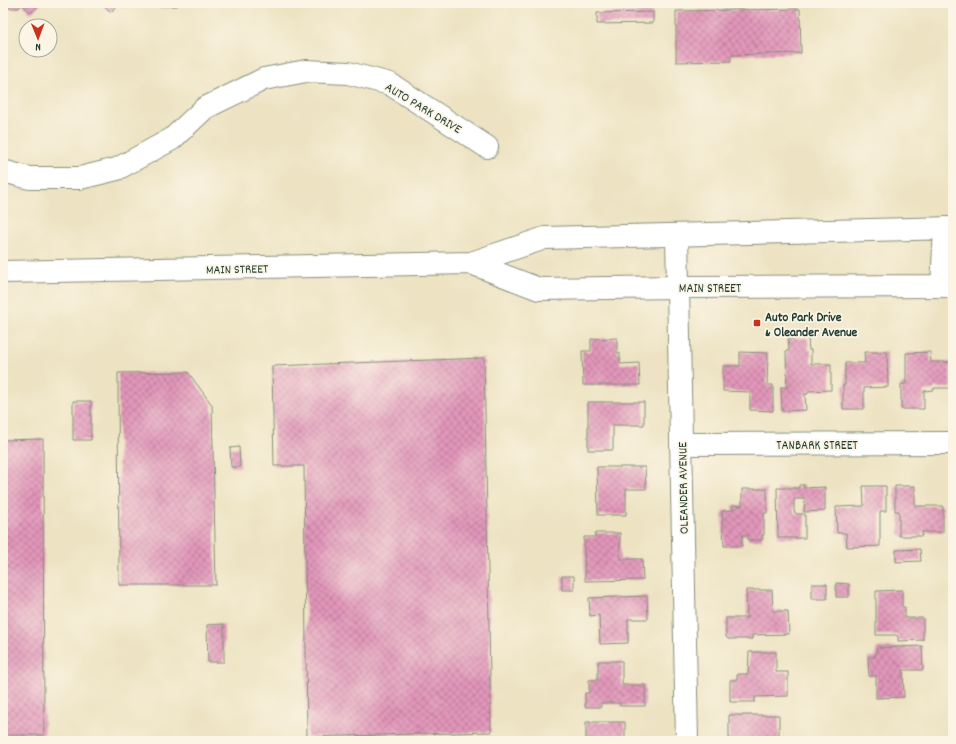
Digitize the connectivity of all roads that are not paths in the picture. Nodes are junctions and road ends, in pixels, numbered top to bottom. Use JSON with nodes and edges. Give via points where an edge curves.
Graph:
{"nodes":[{"id":1,"x":487,"y":147,"type":"dead end"},
{"id":2,"x":3,"y":171,"type":"edge"},
{"id":3,"x":949,"y":228,"type":"edge"},
{"id":4,"x":677,"y":236,"type":"junction"},
{"id":5,"x":471,"y":264,"type":"junction"},
{"id":6,"x":3,"y":272,"type":"edge"},
{"id":7,"x":948,"y":286,"type":"edge"},
{"id":8,"x":678,"y":287,"type":"junction"},
{"id":9,"x":953,"y":443,"type":"edge"},
{"id":10,"x":680,"y":444,"type":"junction"},
{"id":11,"x":687,"y":741,"type":"edge"}],
"edges":[{"from":1,"to":2,"type":"main road","name":"AUTO PARK DRIVE","via":[[390,84],[348,73],[306,71],[264,79],[205,108],[172,139],[117,168],[80,178],[29,178]]},
{"from":3,"to":4,"type":"main road","name":"MAIN STREET"},
{"from":3,"to":7,"type":"main road"},
{"from":4,"to":5,"type":"main road","name":"MAIN STREET","via":[[546,238]]},
{"from":4,"to":8,"type":"main road","name":"OLEANDER AVENUE"},
{"from":5,"to":6,"type":"main road","name":"MAIN STREET"},
{"from":5,"to":8,"type":"main road","name":"MAIN STREET","via":[[539,289]]},
{"from":7,"to":8,"type":"main road","name":"MAIN STREET"},
{"from":8,"to":10,"type":"main road","name":"OLEANDER AVENUE"},
{"from":9,"to":10,"type":"main road","name":"TANBARK STREET"},
{"from":10,"to":11,"type":"main road","name":"OLEANDER AVENUE"}]}
